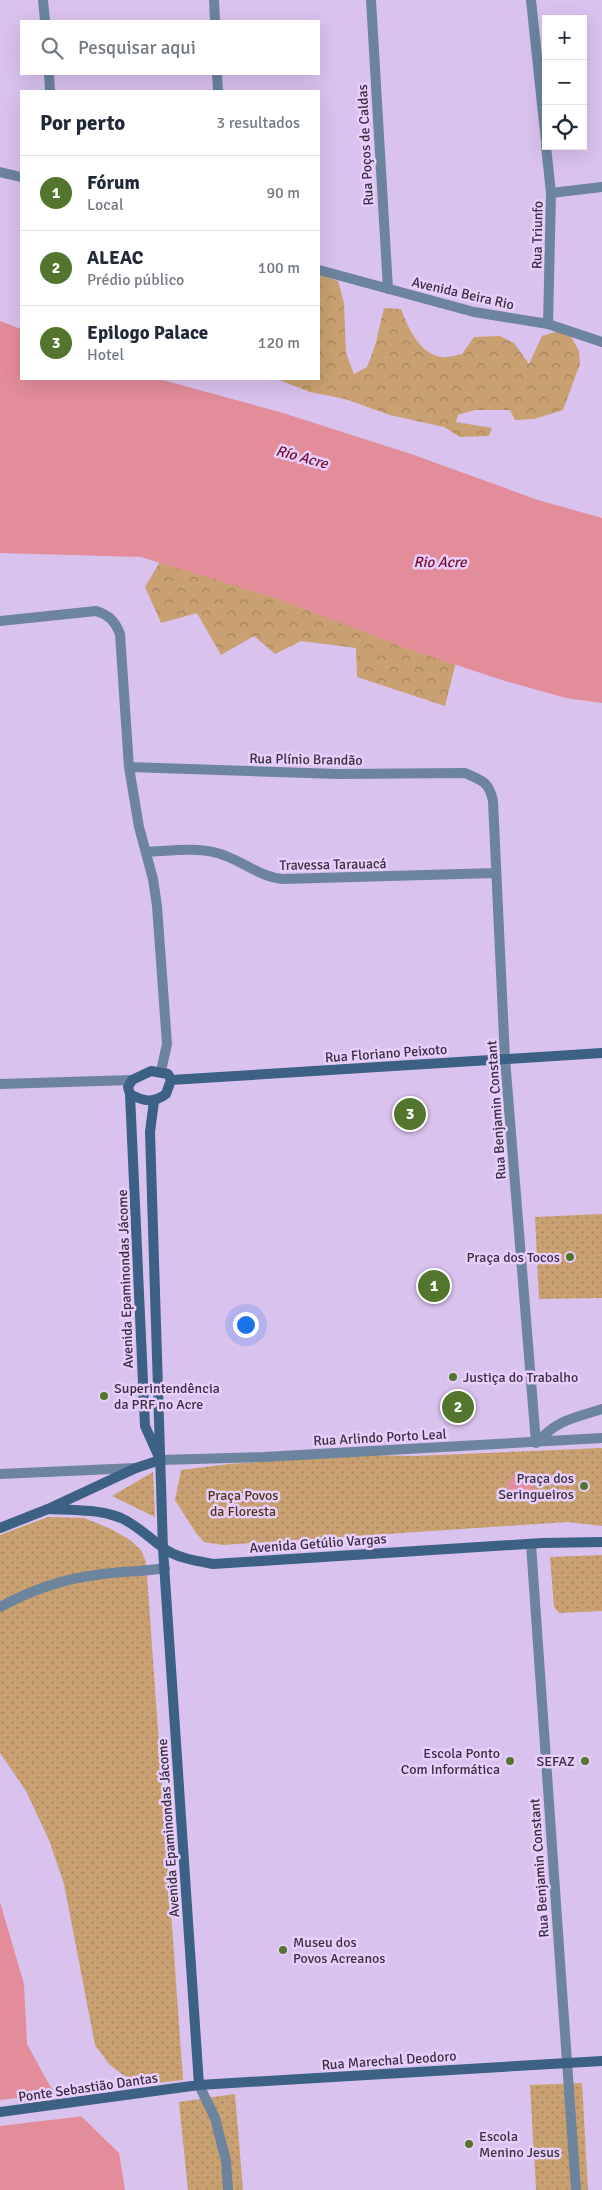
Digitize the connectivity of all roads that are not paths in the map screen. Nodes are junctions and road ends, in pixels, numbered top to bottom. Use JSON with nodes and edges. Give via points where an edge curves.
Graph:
{"nodes":[{"id":1,"x":43,"y":0,"type":"edge"},
{"id":2,"x":214,"y":0,"type":"edge"},
{"id":3,"x":371,"y":0,"type":"edge"},
{"id":4,"x":530,"y":0,"type":"edge"},
{"id":5,"x":45,"y":20,"type":"edge"},
{"id":6,"x":215,"y":20,"type":"edge"},
{"id":7,"x":48,"y":75,"type":"edge"},
{"id":8,"x":218,"y":75,"type":"edge"},
{"id":9,"x":50,"y":90,"type":"edge"},
{"id":10,"x":218,"y":90,"type":"edge"},
{"id":11,"x":542,"y":106,"type":"edge"},
{"id":12,"x":546,"y":150,"type":"edge"},
{"id":13,"x":0,"y":172,"type":"edge"},
{"id":14,"x":20,"y":177,"type":"edge"},
{"id":15,"x":602,"y":187,"type":"edge"},
{"id":16,"x":551,"y":193,"type":"junction"},
{"id":17,"x":320,"y":270,"type":"edge"},
{"id":18,"x":388,"y":289,"type":"junction"},
{"id":19,"x":548,"y":324,"type":"junction"},
{"id":20,"x":602,"y":342,"type":"edge"},
{"id":21,"x":0,"y":621,"type":"edge"},
{"id":22,"x":129,"y":767,"type":"junction"},
{"id":23,"x":481,"y":780,"type":"joint"},
{"id":24,"x":146,"y":852,"type":"junction"},
{"id":25,"x":496,"y":873,"type":"junction"},
{"id":26,"x":602,"y":1053,"type":"edge"},
{"id":27,"x":505,"y":1059,"type":"junction"},
{"id":28,"x":160,"y":1072,"type":"junction"},
{"id":29,"x":132,"y":1080,"type":"junction"},
{"id":30,"x":171,"y":1080,"type":"junction"},
{"id":31,"x":0,"y":1084,"type":"edge"},
{"id":32,"x":130,"y":1094,"type":"junction"},
{"id":33,"x":154,"y":1101,"type":"junction"},
{"id":34,"x":602,"y":1410,"type":"edge"},
{"id":35,"x":602,"y":1438,"type":"edge"},
{"id":36,"x":536,"y":1443,"type":"junction"},
{"id":37,"x":160,"y":1460,"type":"junction"},
{"id":38,"x":136,"y":1468,"type":"junction"},
{"id":39,"x":0,"y":1474,"type":"edge"},
{"id":40,"x":48,"y":1509,"type":"junction"},
{"id":41,"x":0,"y":1528,"type":"edge"},
{"id":42,"x":602,"y":1542,"type":"edge"},
{"id":43,"x":531,"y":1544,"type":"junction"},
{"id":44,"x":163,"y":1549,"type":"junction"},
{"id":45,"x":165,"y":1568,"type":"junction"},
{"id":46,"x":0,"y":1607,"type":"edge"},
{"id":47,"x":602,"y":2061,"type":"edge"},
{"id":48,"x":567,"y":2062,"type":"junction"},
{"id":49,"x":199,"y":2085,"type":"junction"},
{"id":50,"x":179,"y":2088,"type":"joint"},
{"id":51,"x":0,"y":2112,"type":"edge"},
{"id":52,"x":228,"y":2190,"type":"edge"},
{"id":53,"x":576,"y":2190,"type":"edge"}],
"edges":[{"from":1,"to":5,"type":"street"},
{"from":2,"to":6,"type":"street"},
{"from":3,"to":18,"type":"street","name":"Rua Poços de Caldas"},
{"from":4,"to":11,"type":"street"},
{"from":7,"to":9,"type":"street"},
{"from":8,"to":10,"type":"street"},
{"from":12,"to":16,"type":"street","name":"Rua Triunfo"},
{"from":13,"to":14,"type":"street"},
{"from":15,"to":16,"type":"street"},
{"from":16,"to":19,"type":"street","name":"Rua Triunfo"},
{"from":17,"to":18,"type":"street","name":"Avenida Beira Rio"},
{"from":18,"to":19,"type":"street","name":"Avenida Beira Rio","via":[[474,312]]},
{"from":19,"to":20,"type":"street","name":"Avenida Beira Rio"},
{"from":21,"to":22,"type":"street","via":[[96,612],[112,619],[120,634]]},
{"from":22,"to":23,"type":"street","name":"Rua Plínio Brandão","via":[[338,774],[466,773]]},
{"from":22,"to":24,"type":"street"},
{"from":23,"to":25,"type":"street","name":"Rua Benjamin Constant","via":[[491,788]]},
{"from":24,"to":25,"type":"street","name":"Travessa Tarauacá","via":[[211,852],[226,856],[266,877],[283,879]]},
{"from":24,"to":28,"type":"street","via":[[157,906],[167,1044]]},
{"from":25,"to":27,"type":"street","name":"Rua Benjamin Constant"},
{"from":26,"to":27,"type":"main road","name":"Rua Floriano Peixoto"},
{"from":27,"to":30,"type":"main road","name":"Rua Floriano Peixoto"},
{"from":27,"to":36,"type":"street","name":"Rua Benjamin Constant"},
{"from":28,"to":29,"type":"main road","via":[[151,1071]]},
{"from":28,"to":30,"type":"main road","via":[[168,1074]]},
{"from":29,"to":31,"type":"street"},
{"from":29,"to":32,"type":"main road","via":[[128,1087]]},
{"from":30,"to":33,"type":"main road","via":[[166,1094]]},
{"from":32,"to":33,"type":"main road","via":[[140,1100]]},
{"from":32,"to":37,"type":"main road","name":"Avenida Epaminondas Jácome","via":[[145,1426]]},
{"from":33,"to":37,"type":"main road","name":"Avenida Epaminondas Jácome","via":[[150,1132]]},
{"from":34,"to":36,"type":"street","via":[[559,1423]]},
{"from":35,"to":36,"type":"street","name":"Rua Arlindo Porto Leal"},
{"from":36,"to":37,"type":"street","name":"Rua Arlindo Porto Leal"},
{"from":37,"to":38,"type":"main road","name":"Avenida Getúlio Vargas"},
{"from":37,"to":44,"type":"main road","name":"Avenida Epaminondas Jácome"},
{"from":38,"to":39,"type":"street"},
{"from":38,"to":40,"type":"main road","name":"Avenida Getúlio Vargas"},
{"from":40,"to":41,"type":"main road","name":"Avenida Getúlio Vargas"},
{"from":40,"to":44,"type":"main road","name":"Avenida Getúlio Vargas","via":[[82,1510],[119,1518],[134,1525]]},
{"from":42,"to":43,"type":"main road","name":"Avenida Getúlio Vargas"},
{"from":43,"to":44,"type":"main road","name":"Avenida Getúlio Vargas","via":[[213,1564]]},
{"from":43,"to":48,"type":"street","name":"Rua Benjamin Constant"},
{"from":44,"to":45,"type":"main road","name":"Avenida Epaminondas Jácome"},
{"from":45,"to":46,"type":"street","via":[[95,1575],[56,1583]]},
{"from":45,"to":49,"type":"main road","name":"Avenida Epaminondas Jácome"},
{"from":47,"to":48,"type":"main road","name":"Rua Marechal Deodoro"},
{"from":48,"to":49,"type":"main road","name":"Rua Marechal Deodoro"},
{"from":48,"to":53,"type":"street","name":"Rua Benjamin Constant"},
{"from":49,"to":50,"type":"main road","name":"Rua Marechal Deodoro"},
{"from":49,"to":52,"type":"street","name":"Avenida Epaminondas Jácome","via":[[215,2118],[226,2161]]},
{"from":50,"to":51,"type":"main road","name":"Ponte Sebastião Dantas"}]}
